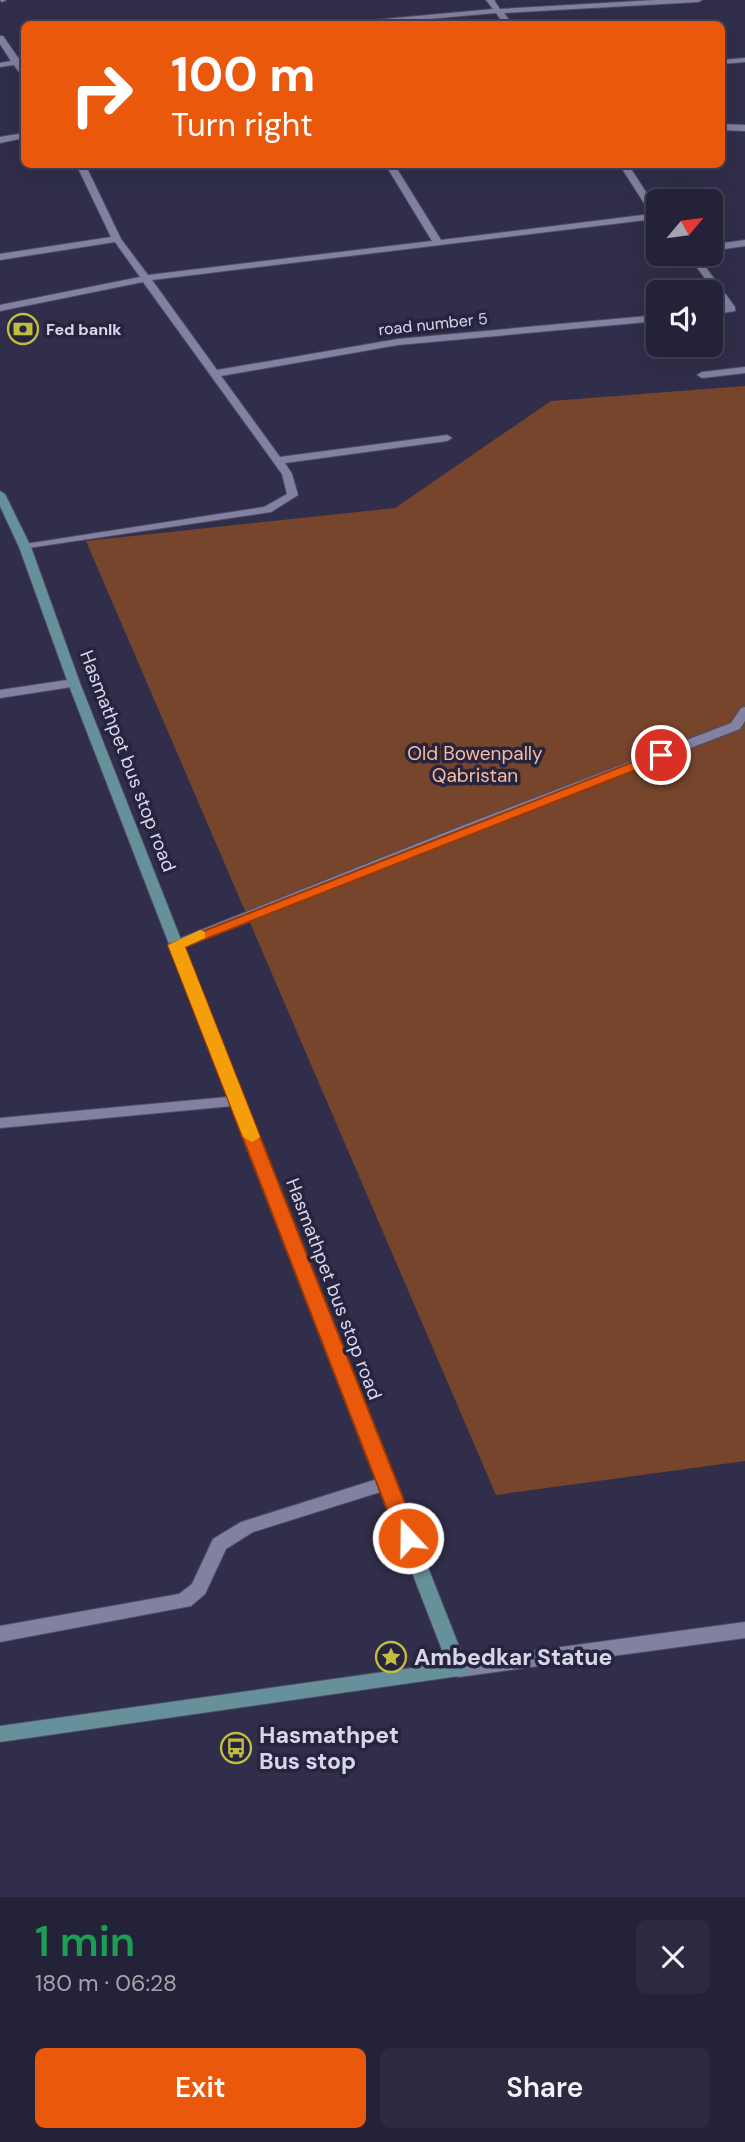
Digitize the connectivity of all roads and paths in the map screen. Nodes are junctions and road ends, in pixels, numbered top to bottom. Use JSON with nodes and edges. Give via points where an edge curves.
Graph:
{"nodes":[{"id":1,"x":490,"y":0,"type":"edge"},
{"id":2,"x":698,"y":0,"type":"edge"},
{"id":3,"x":496,"y":11,"type":"junction"},
{"id":4,"x":385,"y":21,"type":"edge"},
{"id":5,"x":505,"y":21,"type":"edge"},
{"id":6,"x":0,"y":38,"type":"edge"},
{"id":7,"x":745,"y":60,"type":"edge"},
{"id":8,"x":21,"y":62,"type":"edge"},
{"id":9,"x":725,"y":62,"type":"edge"},
{"id":10,"x":0,"y":65,"type":"edge"},
{"id":11,"x":725,"y":127,"type":"edge"},
{"id":12,"x":745,"y":128,"type":"edge"},
{"id":13,"x":21,"y":136,"type":"edge"},
{"id":14,"x":0,"y":140,"type":"edge"},
{"id":15,"x":82,"y":168,"type":"edge"},
{"id":16,"x":391,"y":168,"type":"edge"},
{"id":17,"x":626,"y":168,"type":"edge"},
{"id":18,"x":646,"y":200,"type":"edge"},
{"id":19,"x":646,"y":218,"type":"edge"},
{"id":20,"x":117,"y":239,"type":"junction"},
{"id":21,"x":437,"y":242,"type":"junction"},
{"id":22,"x":745,"y":243,"type":"edge"},
{"id":23,"x":723,"y":246,"type":"edge"},
{"id":24,"x":0,"y":257,"type":"edge"},
{"id":25,"x":148,"y":278,"type":"junction"},
{"id":26,"x":723,"y":297,"type":"edge"},
{"id":27,"x":0,"y":308,"type":"edge"},
{"id":28,"x":723,"y":310,"type":"edge"},
{"id":29,"x":646,"y":319,"type":"edge"},
{"id":30,"x":745,"y":370,"type":"edge"},
{"id":31,"x":214,"y":374,"type":"junction"},
{"id":32,"x":702,"y":375,"type":"dead end"},
{"id":33,"x":447,"y":438,"type":"dead end"},
{"id":34,"x":276,"y":461,"type":"junction"},
{"id":35,"x":0,"y":494,"type":"edge"},
{"id":36,"x":25,"y":547,"type":"junction"},
{"id":37,"x":74,"y":683,"type":"junction"},
{"id":38,"x":0,"y":694,"type":"edge"},
{"id":39,"x":745,"y":711,"type":"edge"},
{"id":40,"x":176,"y":945,"type":"junction"},
{"id":41,"x":238,"y":1101,"type":"junction"},
{"id":42,"x":0,"y":1123,"type":"edge"},
{"id":43,"x":387,"y":1483,"type":"junction"},
{"id":44,"x":745,"y":1630,"type":"edge"},
{"id":45,"x":0,"y":1634,"type":"edge"},
{"id":46,"x":459,"y":1669,"type":"junction"},
{"id":47,"x":0,"y":1734,"type":"edge"}],
"edges":[{"from":1,"to":3,"type":"street"},
{"from":2,"to":3,"type":"street"},
{"from":3,"to":4,"type":"street"},
{"from":3,"to":5,"type":"street"},
{"from":6,"to":8,"type":"street"},
{"from":7,"to":9,"type":"street"},
{"from":8,"to":10,"type":"street"},
{"from":11,"to":12,"type":"street"},
{"from":13,"to":14,"type":"street"},
{"from":15,"to":20,"type":"street"},
{"from":16,"to":21,"type":"street"},
{"from":17,"to":18,"type":"street"},
{"from":19,"to":21,"type":"street"},
{"from":20,"to":24,"type":"street"},
{"from":20,"to":25,"type":"street"},
{"from":21,"to":25,"type":"street"},
{"from":22,"to":23,"type":"street"},
{"from":25,"to":27,"type":"street"},
{"from":25,"to":31,"type":"street"},
{"from":26,"to":28,"type":"street","via":[[732,309]]},
{"from":29,"to":31,"type":"street","name":"road number 5","via":[[398,342]]},
{"from":30,"to":32,"type":"street"},
{"from":31,"to":34,"type":"street"},
{"from":33,"to":34,"type":"street"},
{"from":34,"to":36,"type":"street","via":[[287,474],[293,495],[267,510]]},
{"from":35,"to":36,"type":"street","name":"Hasmathpet bus stop road"},
{"from":36,"to":37,"type":"street","name":"Hasmathpet bus stop road"},
{"from":37,"to":38,"type":"street"},
{"from":37,"to":40,"type":"street","name":"Hasmathpet bus stop road"},
{"from":39,"to":40,"type":"street","via":[[736,726]]},
{"from":40,"to":41,"type":"street","name":"Hasmathpet bus stop road"},
{"from":41,"to":42,"type":"street"},
{"from":41,"to":43,"type":"street","name":"Hasmathpet bus stop road"},
{"from":43,"to":45,"type":"street","via":[[237,1533],[219,1544],[199,1589],[184,1601]]},
{"from":43,"to":46,"type":"street","name":"Hasmathpet bus stop road"},
{"from":44,"to":46,"type":"street"},
{"from":46,"to":47,"type":"street"}]}
